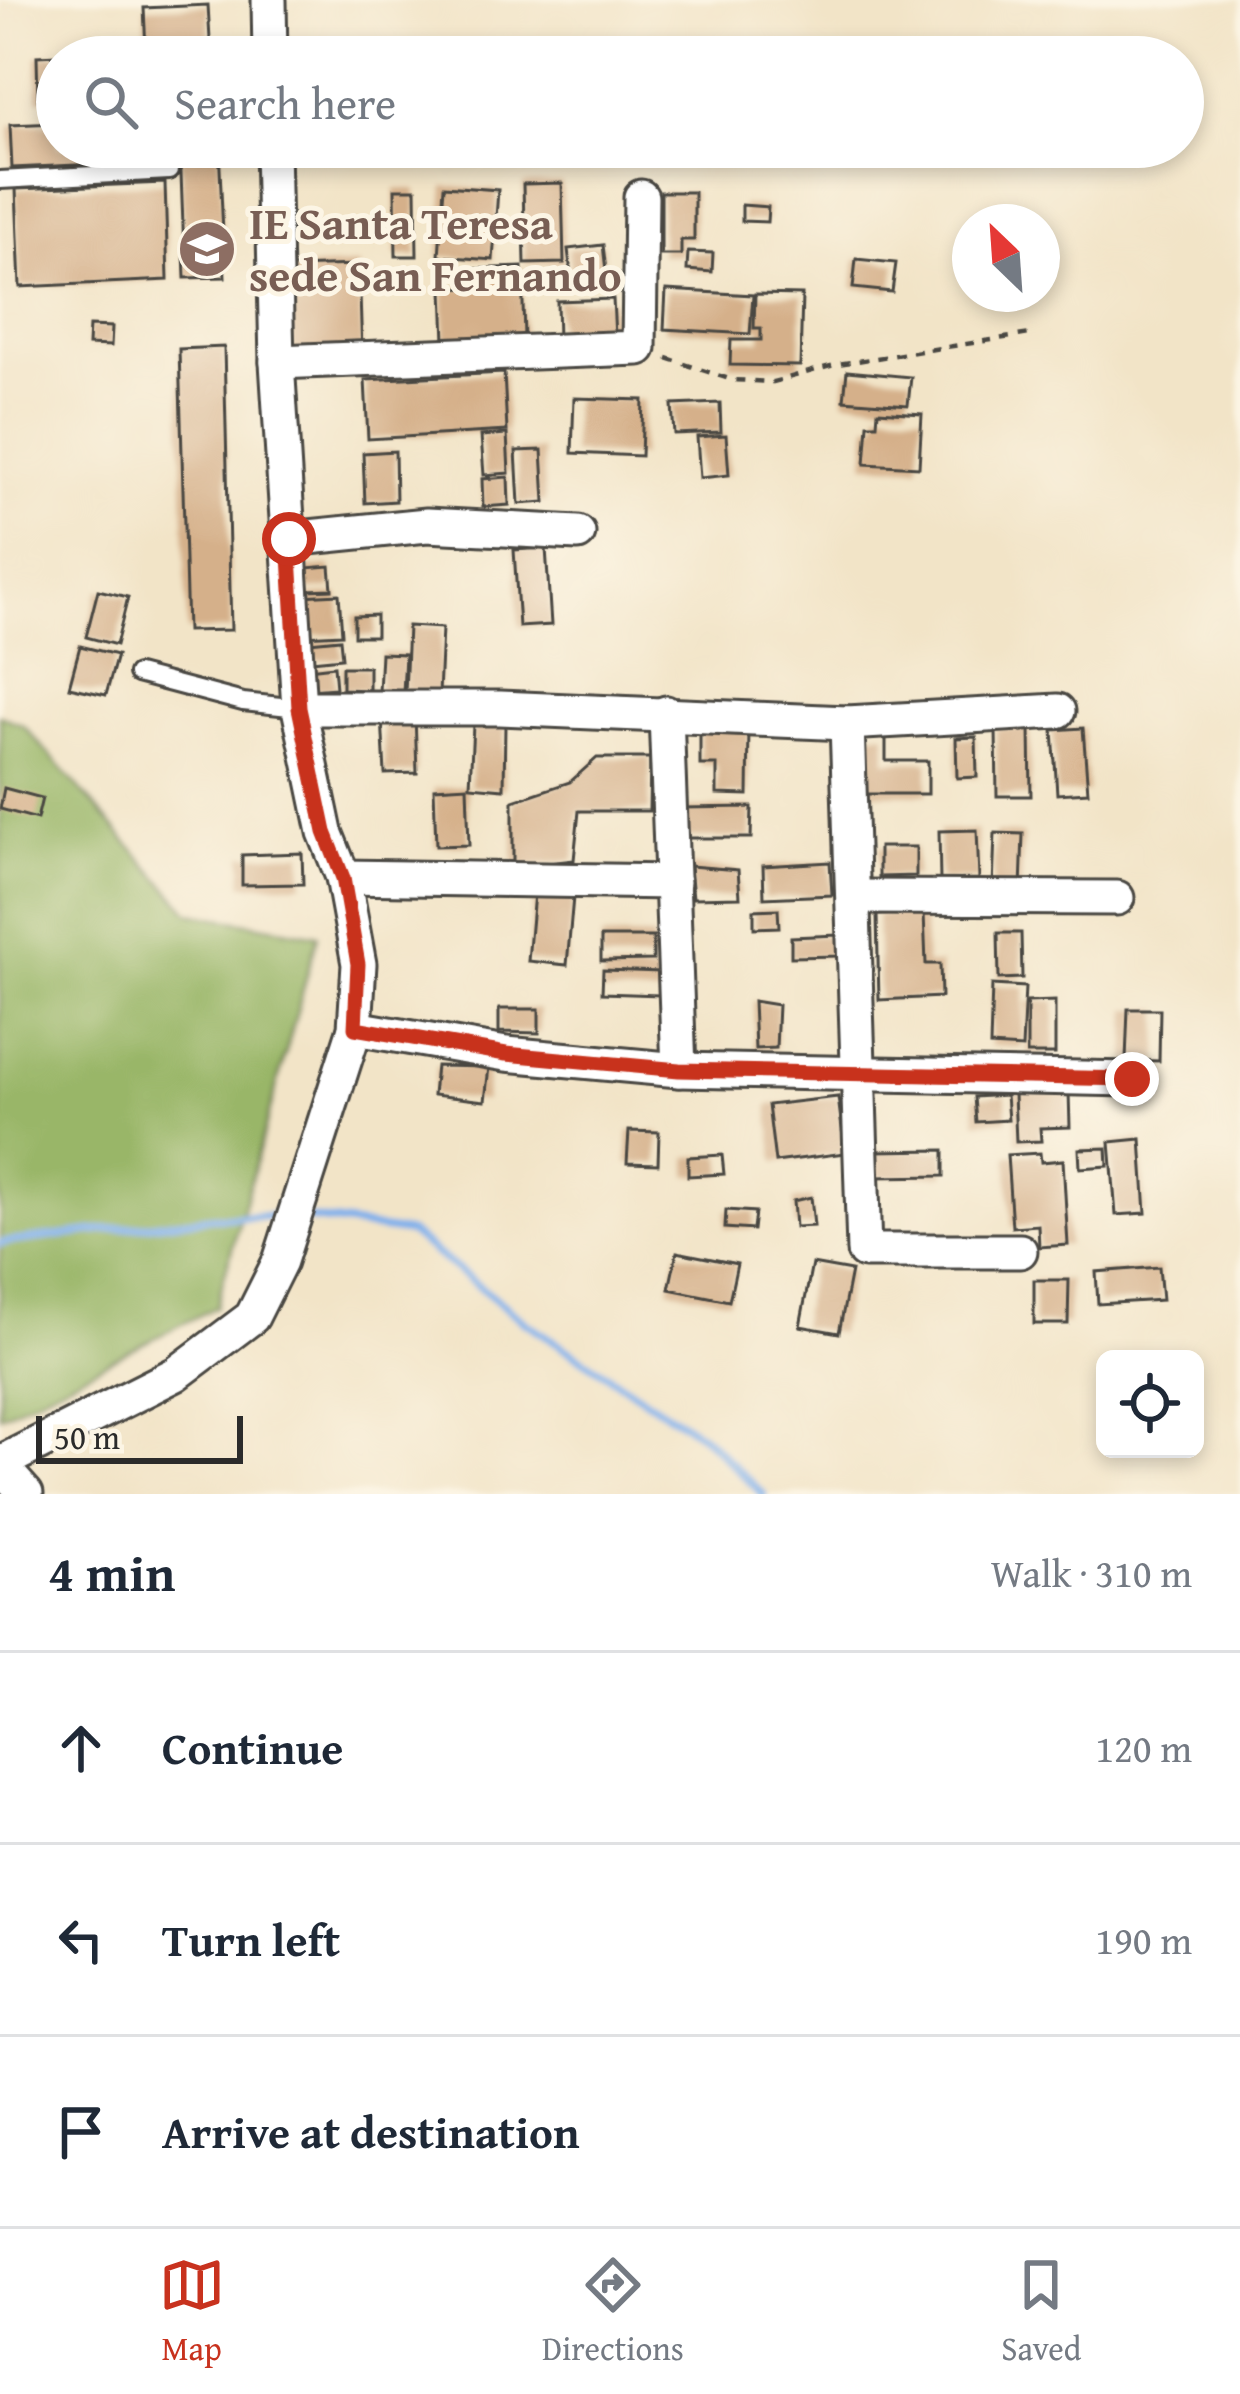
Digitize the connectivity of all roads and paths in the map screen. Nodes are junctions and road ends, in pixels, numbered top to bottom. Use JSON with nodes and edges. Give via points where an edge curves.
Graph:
{"nodes":[{"id":1,"x":269,"y":0,"type":"edge"},
{"id":2,"x":270,"y":36,"type":"edge"},
{"id":3,"x":272,"y":168,"type":"edge"},
{"id":4,"x":170,"y":170,"type":"dead end"},
{"id":5,"x":0,"y":180,"type":"edge"},
{"id":6,"x":641,"y":197,"type":"dead end"},
{"id":7,"x":1030,"y":334,"type":"dead end"},
{"id":8,"x":639,"y":348,"type":"junction"},
{"id":9,"x":277,"y":362,"type":"junction"},
{"id":10,"x":578,"y":533,"type":"dead end"},
{"id":11,"x":289,"y":539,"type":"junction"},
{"id":12,"x":136,"y":674,"type":"dead end"},
{"id":13,"x":299,"y":708,"type":"junction"},
{"id":14,"x":1058,"y":710,"type":"dead end"},
{"id":15,"x":666,"y":713,"type":"junction"},
{"id":16,"x":847,"y":723,"type":"junction"},
{"id":17,"x":343,"y":878,"type":"junction"},
{"id":18,"x":674,"y":882,"type":"junction"},
{"id":19,"x":856,"y":897,"type":"junction"},
{"id":20,"x":1117,"y":898,"type":"dead end"},
{"id":21,"x":355,"y":1028,"type":"junction"},
{"id":22,"x":679,"y":1070,"type":"junction"},
{"id":23,"x":859,"y":1072,"type":"junction"},
{"id":24,"x":1132,"y":1079,"type":"dead end"},
{"id":25,"x":1020,"y":1251,"type":"dead end"},
{"id":26,"x":0,"y":1464,"type":"edge"},
{"id":27,"x":26,"y":1494,"type":"edge"}],
"edges":[{"from":1,"to":2,"type":"street"},
{"from":3,"to":9,"type":"street"},
{"from":4,"to":5,"type":"lane"},
{"from":6,"to":8,"type":"street"},
{"from":7,"to":8,"type":"path","via":[[773,382],[732,380]]},
{"from":8,"to":9,"type":"street"},
{"from":9,"to":11,"type":"street"},
{"from":10,"to":11,"type":"street","via":[[427,525]]},
{"from":11,"to":13,"type":"street"},
{"from":12,"to":13,"type":"lane"},
{"from":13,"to":15,"type":"street"},
{"from":13,"to":17,"type":"street"},
{"from":14,"to":16,"type":"street"},
{"from":15,"to":16,"type":"street"},
{"from":15,"to":18,"type":"street"},
{"from":16,"to":19,"type":"street"},
{"from":17,"to":18,"type":"street"},
{"from":17,"to":21,"type":"street","via":[[358,964]]},
{"from":18,"to":22,"type":"street"},
{"from":19,"to":20,"type":"street"},
{"from":19,"to":23,"type":"street"},
{"from":21,"to":22,"type":"street","via":[[506,1054]]},
{"from":21,"to":26,"type":"street","via":[[280,1261],[252,1318],[176,1374]]},
{"from":22,"to":23,"type":"street"},
{"from":23,"to":24,"type":"street"},
{"from":23,"to":25,"type":"street","via":[[864,1251]]},
{"from":26,"to":27,"type":"street"}]}
